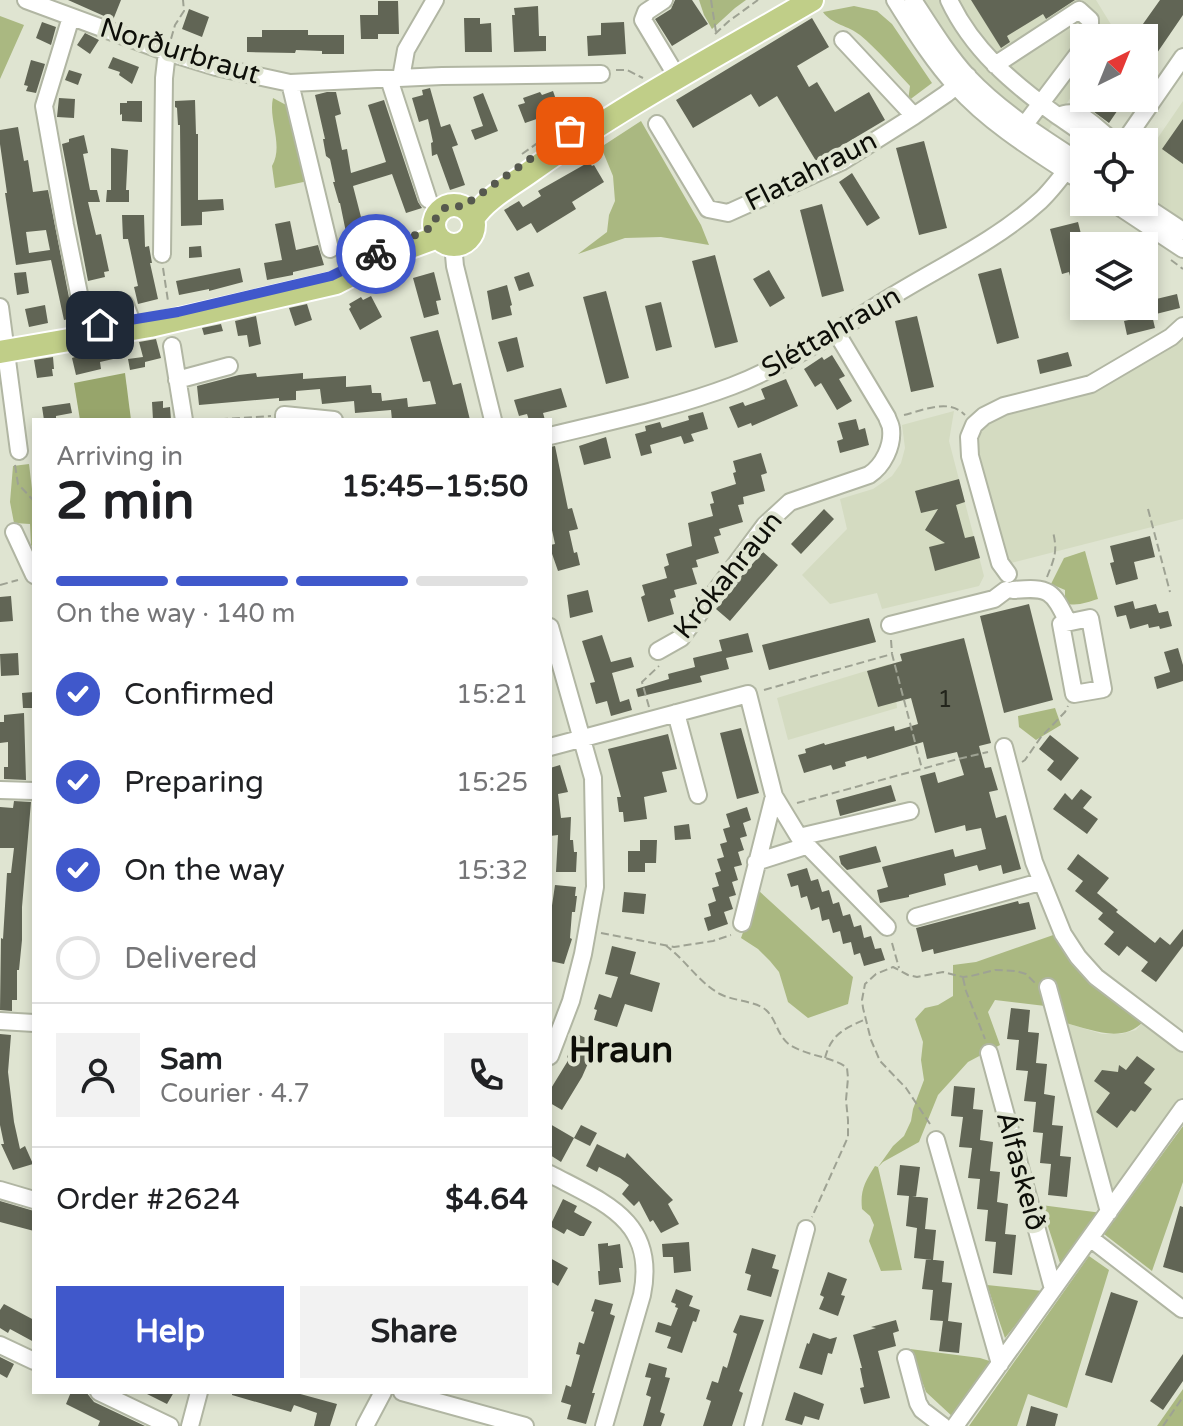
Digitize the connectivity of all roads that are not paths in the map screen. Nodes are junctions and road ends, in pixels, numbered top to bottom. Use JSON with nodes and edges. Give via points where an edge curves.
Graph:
{"nodes":[{"id":1,"x":26,"y":0,"type":"edge"},
{"id":2,"x":435,"y":0,"type":"edge"},
{"id":3,"x":664,"y":0,"type":"edge"},
{"id":4,"x":786,"y":0,"type":"edge"},
{"id":5,"x":812,"y":0,"type":"edge"},
{"id":6,"x":895,"y":0,"type":"edge"},
{"id":7,"x":913,"y":0,"type":"edge"},
{"id":8,"x":949,"y":0,"type":"edge"},
{"id":9,"x":62,"y":10,"type":"edge"},
{"id":10,"x":1090,"y":24,"type":"edge"},
{"id":11,"x":843,"y":40,"type":"dead end"},
{"id":12,"x":167,"y":52,"type":"junction"},
{"id":13,"x":1183,"y":57,"type":"edge"},
{"id":14,"x":1070,"y":64,"type":"edge"},
{"id":15,"x":995,"y":65,"type":"junction"},
{"id":16,"x":673,"y":70,"type":"junction"},
{"id":17,"x":601,"y":74,"type":"road end"},
{"id":18,"x":395,"y":78,"type":"junction"},
{"id":19,"x":962,"y":81,"type":"junction"},
{"id":20,"x":290,"y":83,"type":"junction"},
{"id":21,"x":1040,"y":103,"type":"junction"},
{"id":22,"x":914,"y":116,"type":"junction"},
{"id":23,"x":657,"y":124,"type":"dead end"},
{"id":24,"x":1075,"y":128,"type":"edge"},
{"id":25,"x":1134,"y":128,"type":"edge"},
{"id":26,"x":1020,"y":131,"type":"junction"},
{"id":27,"x":1070,"y":162,"type":"edge"},
{"id":28,"x":1070,"y":170,"type":"edge"},
{"id":29,"x":428,"y":199,"type":"dead end"},
{"id":30,"x":468,"y":213,"type":"junction"},
{"id":31,"x":1158,"y":215,"type":"edge"},
{"id":32,"x":1133,"y":216,"type":"edge"},
{"id":33,"x":1183,"y":231,"type":"edge"},
{"id":34,"x":442,"y":236,"type":"junction"},
{"id":35,"x":330,"y":249,"type":"dead end"},
{"id":36,"x":1183,"y":249,"type":"edge"},
{"id":37,"x":162,"y":254,"type":"road end"},
{"id":38,"x":0,"y":307,"type":"edge"},
{"id":39,"x":0,"y":315,"type":"edge"},
{"id":40,"x":85,"y":326,"type":"junction"},
{"id":41,"x":1183,"y":326,"type":"edge"},
{"id":42,"x":836,"y":332,"type":"junction"},
{"id":43,"x":3,"y":346,"type":"edge"},
{"id":44,"x":172,"y":346,"type":"dead end"},
{"id":45,"x":229,"y":366,"type":"dead end"},
{"id":46,"x":177,"y":380,"type":"junction"},
{"id":47,"x":184,"y":418,"type":"edge"},
{"id":48,"x":493,"y":418,"type":"edge"},
{"id":49,"x":552,"y":435,"type":"edge"},
{"id":50,"x":19,"y":451,"type":"road end"},
{"id":51,"x":14,"y":532,"type":"dead end"},
{"id":52,"x":28,"y":577,"type":"edge"},
{"id":53,"x":1009,"y":585,"type":"junction"},
{"id":54,"x":1068,"y":622,"type":"junction"},
{"id":55,"x":890,"y":625,"type":"dead end"},
{"id":56,"x":552,"y":634,"type":"edge"},
{"id":57,"x":663,"y":649,"type":"road end"},
{"id":58,"x":676,"y":713,"type":"junction"},
{"id":59,"x":581,"y":738,"type":"junction"},
{"id":60,"x":552,"y":746,"type":"edge"},
{"id":61,"x":1004,"y":747,"type":"road end"},
{"id":62,"x":0,"y":790,"type":"edge"},
{"id":63,"x":32,"y":791,"type":"edge"},
{"id":64,"x":698,"y":795,"type":"dead end"},
{"id":65,"x":778,"y":801,"type":"junction"},
{"id":66,"x":910,"y":811,"type":"dead end"},
{"id":67,"x":803,"y":842,"type":"junction"},
{"id":68,"x":756,"y":862,"type":"junction"},
{"id":69,"x":1040,"y":882,"type":"junction"},
{"id":70,"x":916,"y":917,"type":"dead end"},
{"id":71,"x":742,"y":923,"type":"road end"},
{"id":72,"x":887,"y":927,"type":"road end"},
{"id":73,"x":1048,"y":987,"type":"road end"},
{"id":74,"x":0,"y":1021,"type":"edge"},
{"id":75,"x":32,"y":1023,"type":"edge"},
{"id":76,"x":1183,"y":1043,"type":"edge"},
{"id":77,"x":552,"y":1051,"type":"edge"},
{"id":78,"x":989,"y":1053,"type":"road end"},
{"id":79,"x":1183,"y":1108,"type":"edge"},
{"id":80,"x":936,"y":1140,"type":"road end"},
{"id":81,"x":552,"y":1175,"type":"edge"},
{"id":82,"x":0,"y":1190,"type":"edge"},
{"id":83,"x":32,"y":1199,"type":"edge"},
{"id":84,"x":1109,"y":1212,"type":"junction"},
{"id":85,"x":806,"y":1229,"type":"road end"},
{"id":86,"x":1090,"y":1238,"type":"junction"},
{"id":87,"x":1053,"y":1289,"type":"junction"},
{"id":88,"x":1182,"y":1309,"type":"edge"},
{"id":89,"x":0,"y":1345,"type":"edge"},
{"id":90,"x":906,"y":1358,"type":"dead end"},
{"id":91,"x":32,"y":1360,"type":"edge"},
{"id":92,"x":1000,"y":1364,"type":"junction"},
{"id":93,"x":103,"y":1394,"type":"edge"},
{"id":94,"x":198,"y":1394,"type":"edge"},
{"id":95,"x":382,"y":1394,"type":"edge"},
{"id":96,"x":409,"y":1394,"type":"edge"},
{"id":97,"x":170,"y":1426,"type":"edge"},
{"id":98,"x":190,"y":1426,"type":"edge"},
{"id":99,"x":365,"y":1426,"type":"edge"},
{"id":100,"x":525,"y":1426,"type":"edge"},
{"id":101,"x":604,"y":1426,"type":"edge"},
{"id":102,"x":753,"y":1426,"type":"edge"},
{"id":103,"x":943,"y":1426,"type":"edge"},
{"id":104,"x":955,"y":1426,"type":"edge"}],
"edges":[{"from":1,"to":9,"type":"street","name":"Norðurbraut"},
{"from":2,"to":18,"type":"street"},
{"from":3,"to":16,"type":"street","via":[[643,20]]},
{"from":4,"to":16,"type":"main road"},
{"from":5,"to":30,"type":"main road","via":[[580,136]]},
{"from":6,"to":19,"type":"street","via":[[923,44]]},
{"from":7,"to":19,"type":"street"},
{"from":8,"to":15,"type":"street"},
{"from":9,"to":12,"type":"street","name":"Norðurbraut"},
{"from":9,"to":40,"type":"street","via":[[44,106]]},
{"from":10,"to":15,"type":"street","via":[[1079,10]]},
{"from":11,"to":22,"type":"street","name":"Flatahraun"},
{"from":12,"to":20,"type":"street","name":"Norðurbraut"},
{"from":12,"to":37,"type":"street"},
{"from":13,"to":25,"type":"street"},
{"from":14,"to":21,"type":"street"},
{"from":15,"to":21,"type":"street"},
{"from":16,"to":30,"type":"main road","via":[[570,131]]},
{"from":17,"to":18,"type":"street","name":"Norðurbraut"},
{"from":18,"to":20,"type":"street","name":"Norðurbraut"},
{"from":18,"to":29,"type":"street"},
{"from":19,"to":22,"type":"street","name":"Flatahraun"},
{"from":19,"to":26,"type":"street","via":[[993,100]]},
{"from":20,"to":35,"type":"street"},
{"from":21,"to":24,"type":"street"},
{"from":21,"to":26,"type":"street"},
{"from":22,"to":23,"type":"street","name":"Flatahraun","via":[[841,162],[728,213],[708,209]]},
{"from":26,"to":27,"type":"street"},
{"from":28,"to":42,"type":"street","name":"Sléttahraun","via":[[1001,231]]},
{"from":30,"to":34,"type":"main road","via":[[470,236],[461,243]]},
{"from":30,"to":34,"type":"main road","via":[[455,205],[443,208],[435,217]]},
{"from":31,"to":33,"type":"street"},
{"from":32,"to":36,"type":"street"},
{"from":34,"to":40,"type":"main road","via":[[331,276],[178,312]]},
{"from":34,"to":40,"type":"main road","via":[[336,283],[150,326]]},
{"from":34,"to":48,"type":"street","via":[[455,266]]},
{"from":38,"to":39,"type":"street"},
{"from":39,"to":43,"type":"street"},
{"from":40,"to":43,"type":"main road"},
{"from":41,"to":53,"type":"street","via":[[1091,384],[1004,406],[974,425],[970,456]]},
{"from":42,"to":49,"type":"street","name":"Sléttahraun","via":[[731,387]]},
{"from":42,"to":57,"type":"street","name":"Krókahraun","via":[[887,417],[887,455],[869,475],[790,502],[776,513],[681,638]]},
{"from":43,"to":50,"type":"street"},
{"from":44,"to":46,"type":"street"},
{"from":45,"to":46,"type":"street"},
{"from":46,"to":47,"type":"street"},
{"from":51,"to":52,"type":"street"},
{"from":53,"to":54,"type":"street","via":[[1050,593]]},
{"from":53,"to":55,"type":"street","via":[[994,599]]},
{"from":54,"to":54,"type":"street","via":[[1061,624],[1074,694],[1103,689],[1090,618]]},
{"from":56,"to":59,"type":"street"},
{"from":58,"to":59,"type":"street"},
{"from":58,"to":64,"type":"street"},
{"from":58,"to":65,"type":"street","via":[[748,694]]},
{"from":59,"to":60,"type":"street"},
{"from":59,"to":77,"type":"street","via":[[593,778],[595,887],[571,1001]]},
{"from":61,"to":69,"type":"street"},
{"from":62,"to":63,"type":"street"},
{"from":65,"to":67,"type":"street"},
{"from":65,"to":68,"type":"street"},
{"from":66,"to":67,"type":"street"},
{"from":67,"to":68,"type":"street"},
{"from":67,"to":72,"type":"street"},
{"from":68,"to":71,"type":"street"},
{"from":69,"to":70,"type":"street"},
{"from":69,"to":76,"type":"street","via":[[1078,957],[1096,977]]},
{"from":73,"to":84,"type":"street"},
{"from":74,"to":75,"type":"street"},
{"from":78,"to":87,"type":"street","name":"Álfaskeið"},
{"from":79,"to":84,"type":"street","name":"Álfaskeið"},
{"from":80,"to":92,"type":"street"},
{"from":81,"to":101,"type":"street","via":[[614,1210],[642,1249],[642,1295]]},
{"from":82,"to":83,"type":"street"},
{"from":84,"to":86,"type":"street","name":"Álfaskeið"},
{"from":85,"to":102,"type":"street"},
{"from":86,"to":87,"type":"street","name":"Álfaskeið"},
{"from":86,"to":88,"type":"street","name":"Álfaskeið"},
{"from":87,"to":92,"type":"street","name":"Álfaskeið"},
{"from":89,"to":91,"type":"street"},
{"from":90,"to":103,"type":"street","via":[[918,1403]]},
{"from":92,"to":104,"type":"street","name":"Álfaskeið"},
{"from":93,"to":97,"type":"street"},
{"from":94,"to":98,"type":"street"},
{"from":95,"to":99,"type":"street"},
{"from":96,"to":100,"type":"street"}]}
